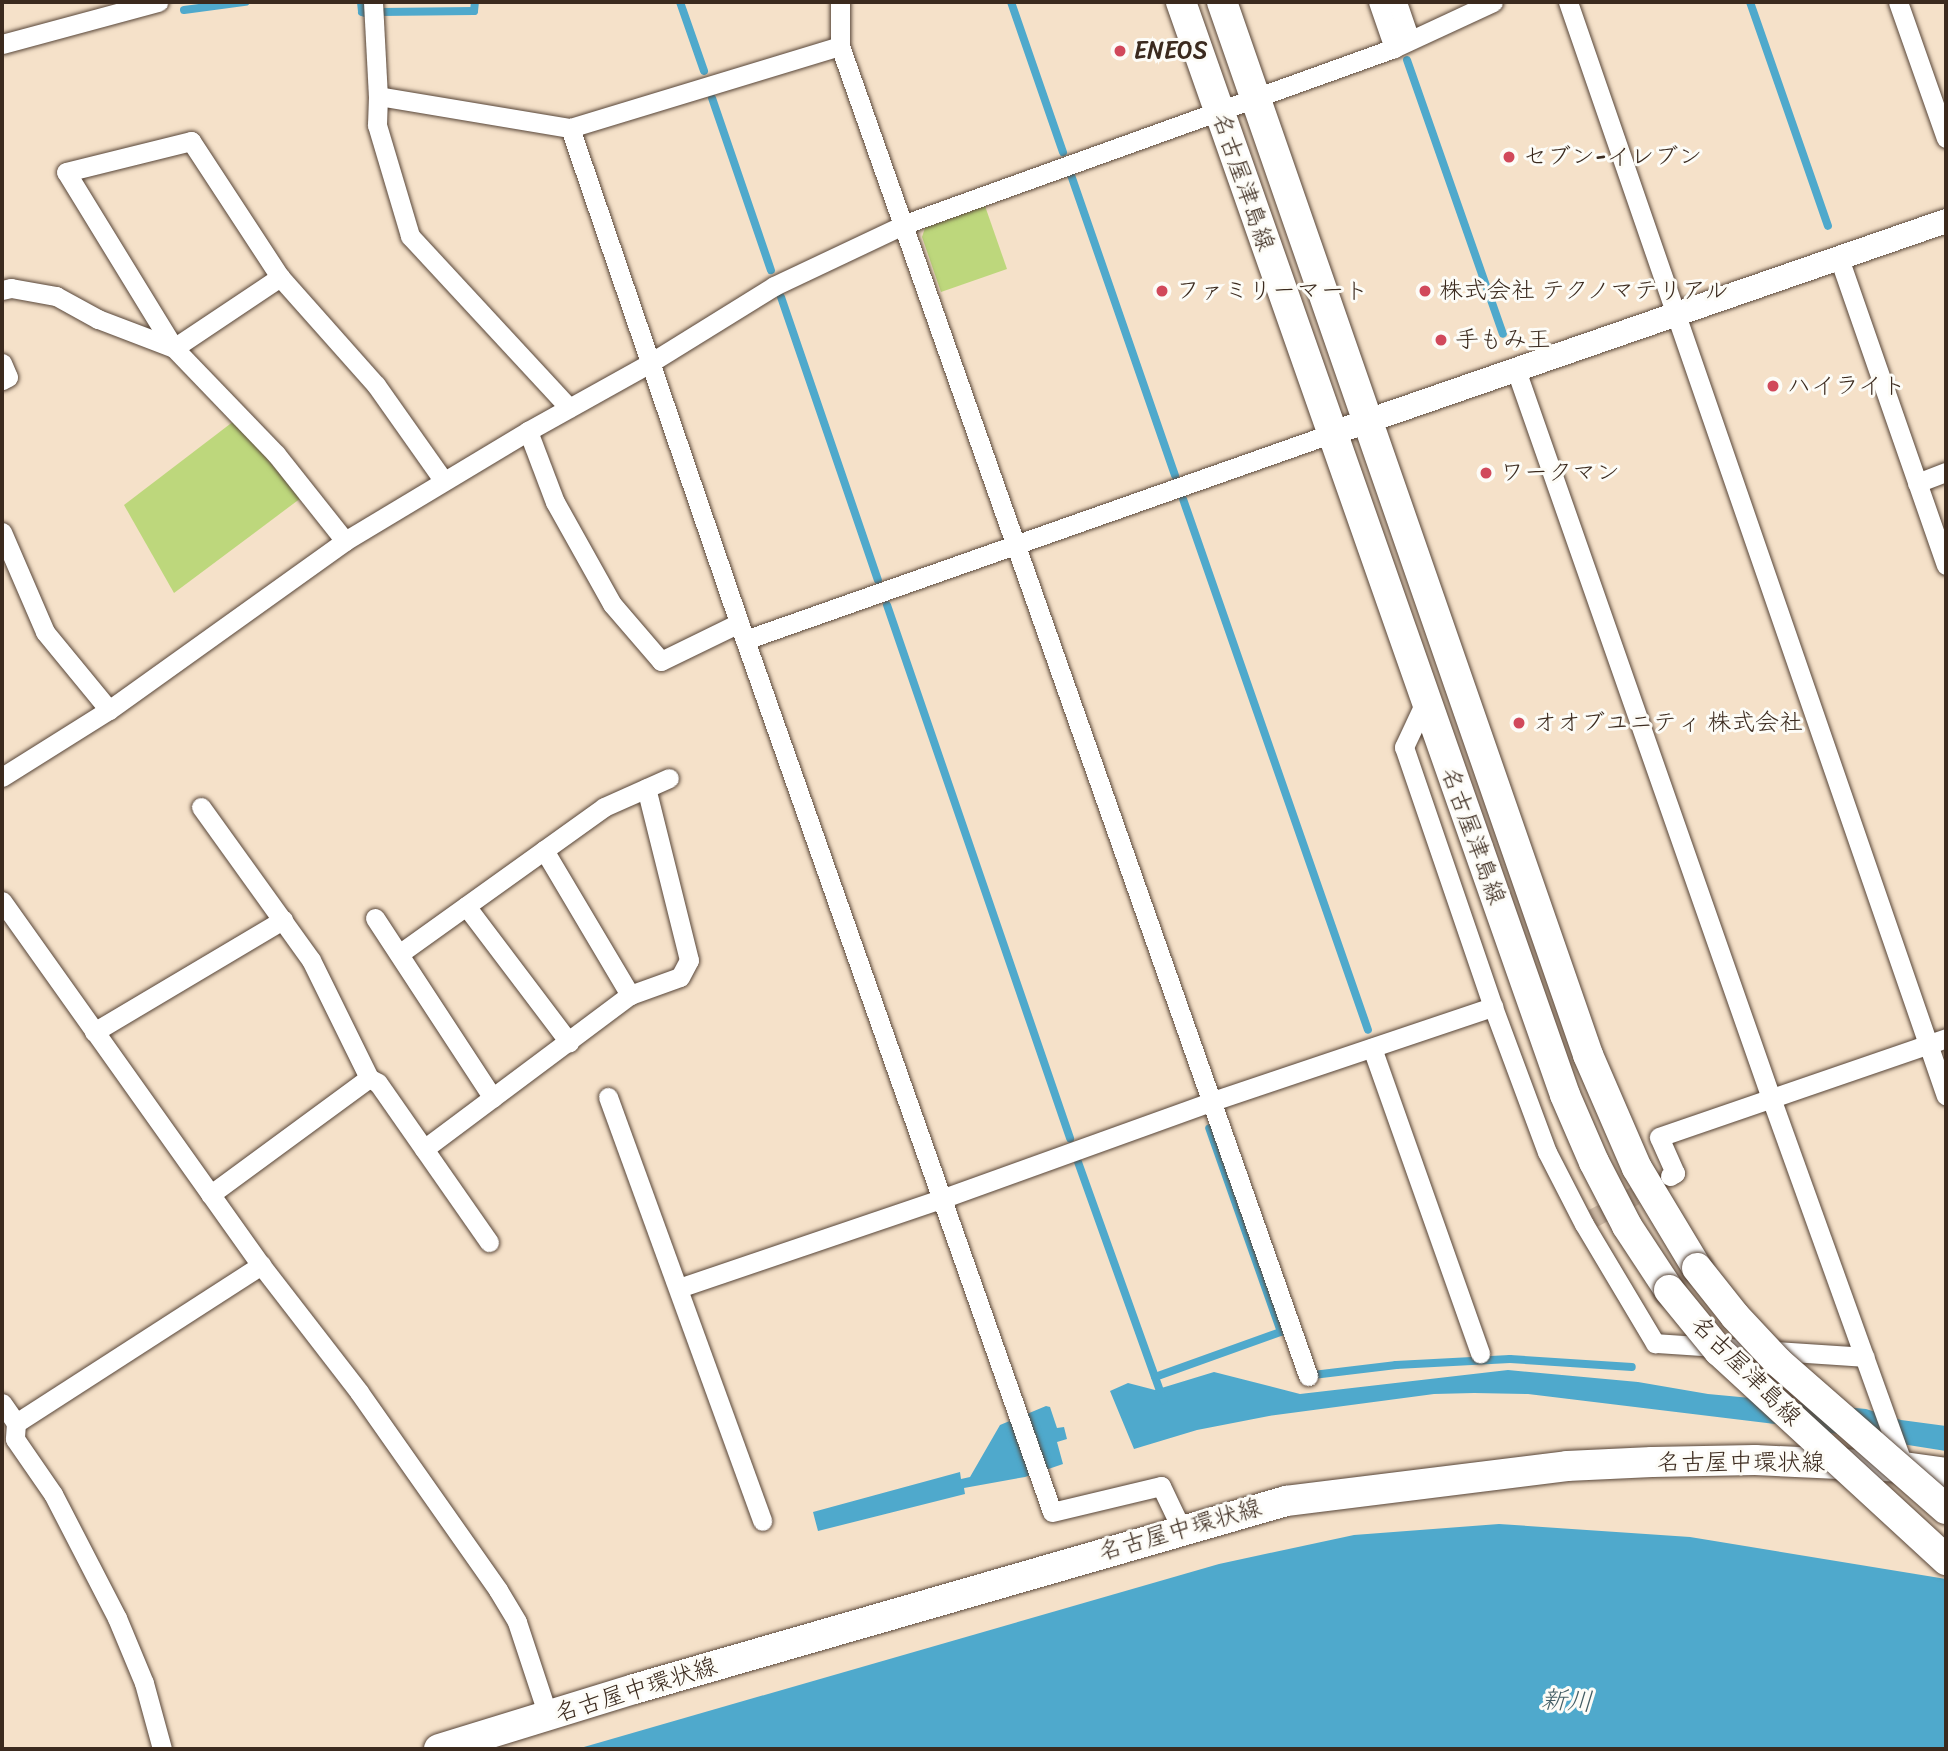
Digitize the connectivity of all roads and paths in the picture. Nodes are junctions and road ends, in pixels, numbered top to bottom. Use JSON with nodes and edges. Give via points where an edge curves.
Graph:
{"nodes":[{"id":1,"x":158,"y":2,"type":"edge"},
{"id":2,"x":373,"y":2,"type":"edge"},
{"id":3,"x":840,"y":2,"type":"edge"},
{"id":4,"x":1181,"y":2,"type":"edge"},
{"id":5,"x":1222,"y":2,"type":"edge"},
{"id":6,"x":1378,"y":2,"type":"edge"},
{"id":7,"x":1397,"y":2,"type":"edge"},
{"id":8,"x":1493,"y":2,"type":"edge"},
{"id":9,"x":1568,"y":2,"type":"edge"},
{"id":10,"x":1898,"y":2,"type":"edge"},
{"id":11,"x":2,"y":44,"type":"edge"},
{"id":12,"x":1402,"y":44,"type":"junction"},
{"id":13,"x":840,"y":46,"type":"junction"},
{"id":14,"x":378,"y":96,"type":"junction"},
{"id":15,"x":1255,"y":98,"type":"junction"},
{"id":16,"x":1218,"y":110,"type":"junction"},
{"id":17,"x":570,"y":128,"type":"junction"},
{"id":18,"x":1946,"y":138,"type":"edge"},
{"id":19,"x":1946,"y":221,"type":"edge"},
{"id":20,"x":905,"y":223,"type":"junction"},
{"id":21,"x":1839,"y":258,"type":"junction"},
{"id":22,"x":280,"y":277,"type":"junction"},
{"id":23,"x":2,"y":290,"type":"edge"},
{"id":24,"x":1677,"y":314,"type":"junction"},
{"id":25,"x":174,"y":348,"type":"junction"},
{"id":26,"x":2,"y":363,"type":"edge"},
{"id":27,"x":650,"y":363,"type":"junction"},
{"id":28,"x":1516,"y":370,"type":"junction"},
{"id":29,"x":2,"y":380,"type":"edge"},
{"id":30,"x":569,"y":408,"type":"junction"},
{"id":31,"x":1367,"y":421,"type":"junction"},
{"id":32,"x":528,"y":431,"type":"junction"},
{"id":33,"x":1330,"y":434,"type":"junction"},
{"id":34,"x":1946,"y":472,"type":"edge"},
{"id":35,"x":443,"y":480,"type":"junction"},
{"id":36,"x":1917,"y":483,"type":"junction"},
{"id":37,"x":2,"y":532,"type":"edge"},
{"id":38,"x":345,"y":541,"type":"junction"},
{"id":39,"x":1015,"y":547,"type":"junction"},
{"id":40,"x":1946,"y":565,"type":"edge"},
{"id":41,"x":742,"y":632,"type":"junction"},
{"id":42,"x":1425,"y":702,"type":"junction"},
{"id":43,"x":109,"y":710,"type":"junction"},
{"id":44,"x":2,"y":777,"type":"edge"},
{"id":45,"x":670,"y":778,"type":"dead end"},
{"id":46,"x":646,"y":789,"type":"junction"},
{"id":47,"x":201,"y":807,"type":"dead end"},
{"id":48,"x":544,"y":850,"type":"junction"},
{"id":49,"x":2,"y":901,"type":"edge"},
{"id":50,"x":466,"y":906,"type":"junction"},
{"id":51,"x":375,"y":918,"type":"dead end"},
{"id":52,"x":283,"y":920,"type":"junction"},
{"id":53,"x":399,"y":954,"type":"junction"},
{"id":54,"x":630,"y":995,"type":"junction"},
{"id":55,"x":1493,"y":1007,"type":"junction"},
{"id":56,"x":94,"y":1032,"type":"junction"},
{"id":57,"x":569,"y":1042,"type":"junction"},
{"id":58,"x":1937,"y":1042,"type":"edge"},
{"id":59,"x":1372,"y":1048,"type":"junction"},
{"id":60,"x":369,"y":1078,"type":"junction"},
{"id":61,"x":1946,"y":1096,"type":"edge"},
{"id":62,"x":608,"y":1097,"type":"dead end"},
{"id":63,"x":493,"y":1098,"type":"junction"},
{"id":64,"x":1771,"y":1098,"type":"junction"},
{"id":65,"x":1210,"y":1102,"type":"junction"},
{"id":66,"x":424,"y":1149,"type":"junction"},
{"id":67,"x":1670,"y":1177,"type":"dead end"},
{"id":68,"x":210,"y":1195,"type":"junction"},
{"id":69,"x":941,"y":1199,"type":"junction"},
{"id":70,"x":488,"y":1242,"type":"dead end"},
{"id":71,"x":261,"y":1265,"type":"junction"},
{"id":72,"x":678,"y":1288,"type":"junction"},
{"id":73,"x":1480,"y":1353,"type":"dead end"},
{"id":74,"x":1865,"y":1357,"type":"junction"},
{"id":75,"x":1308,"y":1377,"type":"dead end"},
{"id":76,"x":2,"y":1403,"type":"edge"},
{"id":77,"x":16,"y":1423,"type":"junction"},
{"id":78,"x":1901,"y":1457,"type":"junction"},
{"id":79,"x":1946,"y":1473,"type":"edge"},
{"id":80,"x":1946,"y":1510,"type":"edge"},
{"id":81,"x":762,"y":1521,"type":"dead end"},
{"id":82,"x":1182,"y":1530,"type":"junction"},
{"id":83,"x":1946,"y":1560,"type":"edge"},
{"id":84,"x":548,"y":1716,"type":"junction"},
{"id":85,"x":162,"y":1749,"type":"edge"},
{"id":86,"x":439,"y":1749,"type":"edge"}],
"edges":[{"from":1,"to":11,"type":"street"},
{"from":2,"to":14,"type":"street"},
{"from":3,"to":13,"type":"street"},
{"from":4,"to":16,"type":"main road","name":"名古屋津島線"},
{"from":5,"to":15,"type":"main road","name":"名古屋津島線"},
{"from":6,"to":12,"type":"street"},
{"from":7,"to":12,"type":"street"},
{"from":8,"to":12,"type":"street"},
{"from":9,"to":24,"type":"street"},
{"from":10,"to":18,"type":"street"},
{"from":12,"to":15,"type":"street"},
{"from":13,"to":17,"type":"street"},
{"from":13,"to":20,"type":"street"},
{"from":14,"to":17,"type":"street"},
{"from":14,"to":30,"type":"street","via":[[377,125],[410,236]]},
{"from":15,"to":16,"type":"street"},
{"from":15,"to":31,"type":"main road","name":"名古屋津島線"},
{"from":16,"to":20,"type":"street"},
{"from":16,"to":33,"type":"main road","name":"名古屋津島線"},
{"from":17,"to":27,"type":"street"},
{"from":19,"to":21,"type":"street"},
{"from":20,"to":27,"type":"street","via":[[774,286]]},
{"from":20,"to":39,"type":"street"},
{"from":21,"to":24,"type":"street"},
{"from":21,"to":36,"type":"street"},
{"from":22,"to":25,"type":"street"},
{"from":22,"to":25,"type":"street","via":[[191,141],[66,172]]},
{"from":22,"to":35,"type":"street","via":[[376,386]]},
{"from":23,"to":25,"type":"street","via":[[57,296],[98,319]]},
{"from":24,"to":28,"type":"street"},
{"from":24,"to":58,"type":"street"},
{"from":25,"to":38,"type":"street","via":[[276,454]]},
{"from":26,"to":29,"type":"street","via":[[8,377]]},
{"from":27,"to":30,"type":"street"},
{"from":27,"to":41,"type":"street"},
{"from":28,"to":31,"type":"street"},
{"from":28,"to":64,"type":"street"},
{"from":30,"to":32,"type":"street"},
{"from":31,"to":33,"type":"street"},
{"from":31,"to":80,"type":"main road","name":"名古屋津島線","bridge":true,"via":[[1588,1055],[1637,1168],[1697,1268],[1735,1316],[1778,1362]]},
{"from":32,"to":35,"type":"street"},
{"from":32,"to":41,"type":"street","via":[[555,502],[612,604],[662,661]]},
{"from":33,"to":39,"type":"street"},
{"from":33,"to":42,"type":"main road","name":"名古屋津島線"},
{"from":34,"to":36,"type":"street"},
{"from":35,"to":38,"type":"street"},
{"from":36,"to":40,"type":"street"},
{"from":37,"to":43,"type":"street","via":[[45,632]]},
{"from":38,"to":43,"type":"street"},
{"from":39,"to":41,"type":"street"},
{"from":39,"to":65,"type":"street"},
{"from":41,"to":69,"type":"street"},
{"from":42,"to":55,"type":"street","via":[[1404,747]]},
{"from":42,"to":83,"type":"main road","name":"名古屋津島線","bridge":true,"via":[[1564,1095],[1627,1226],[1669,1290],[1719,1351]]},
{"from":43,"to":44,"type":"street"},
{"from":45,"to":46,"type":"street"},
{"from":46,"to":48,"type":"street","via":[[604,807]]},
{"from":46,"to":54,"type":"street","via":[[689,960],[680,977]]},
{"from":47,"to":52,"type":"street"},
{"from":48,"to":50,"type":"street"},
{"from":48,"to":54,"type":"street"},
{"from":49,"to":56,"type":"street"},
{"from":50,"to":53,"type":"street"},
{"from":50,"to":57,"type":"street"},
{"from":51,"to":53,"type":"street"},
{"from":52,"to":56,"type":"street"},
{"from":52,"to":60,"type":"street","via":[[311,960]]},
{"from":53,"to":63,"type":"street"},
{"from":54,"to":57,"type":"street"},
{"from":55,"to":59,"type":"street"},
{"from":55,"to":74,"type":"street","via":[[1548,1152],[1655,1343]]},
{"from":56,"to":68,"type":"street"},
{"from":57,"to":63,"type":"street"},
{"from":58,"to":61,"type":"street"},
{"from":58,"to":64,"type":"street"},
{"from":59,"to":65,"type":"street"},
{"from":59,"to":73,"type":"street"},
{"from":60,"to":66,"type":"street","via":[[378,1083]]},
{"from":60,"to":68,"type":"street"},
{"from":62,"to":72,"type":"street"},
{"from":63,"to":66,"type":"street"},
{"from":64,"to":67,"type":"street","via":[[1659,1137],[1675,1173]]},
{"from":64,"to":74,"type":"street"},
{"from":65,"to":69,"type":"street"},
{"from":65,"to":75,"type":"street"},
{"from":66,"to":70,"type":"street"},
{"from":68,"to":71,"type":"street"},
{"from":69,"to":72,"type":"street"},
{"from":69,"to":82,"type":"street","via":[[1052,1512],[1161,1486]]},
{"from":71,"to":77,"type":"street"},
{"from":71,"to":84,"type":"street","via":[[359,1392],[498,1590],[517,1622]]},
{"from":72,"to":81,"type":"street"},
{"from":74,"to":78,"type":"street"},
{"from":76,"to":77,"type":"street"},
{"from":77,"to":85,"type":"street","via":[[15,1439],[53,1494],[117,1618],[144,1683]]},
{"from":78,"to":79,"type":"main road","name":"名古屋中環状線"},
{"from":78,"to":82,"type":"main road","name":"名古屋中環状線","via":[[1567,1466],[1286,1501]]},
{"from":82,"to":84,"type":"main road","name":"名古屋中環状線"},
{"from":84,"to":86,"type":"main road","name":"名古屋中環状線"}]}
